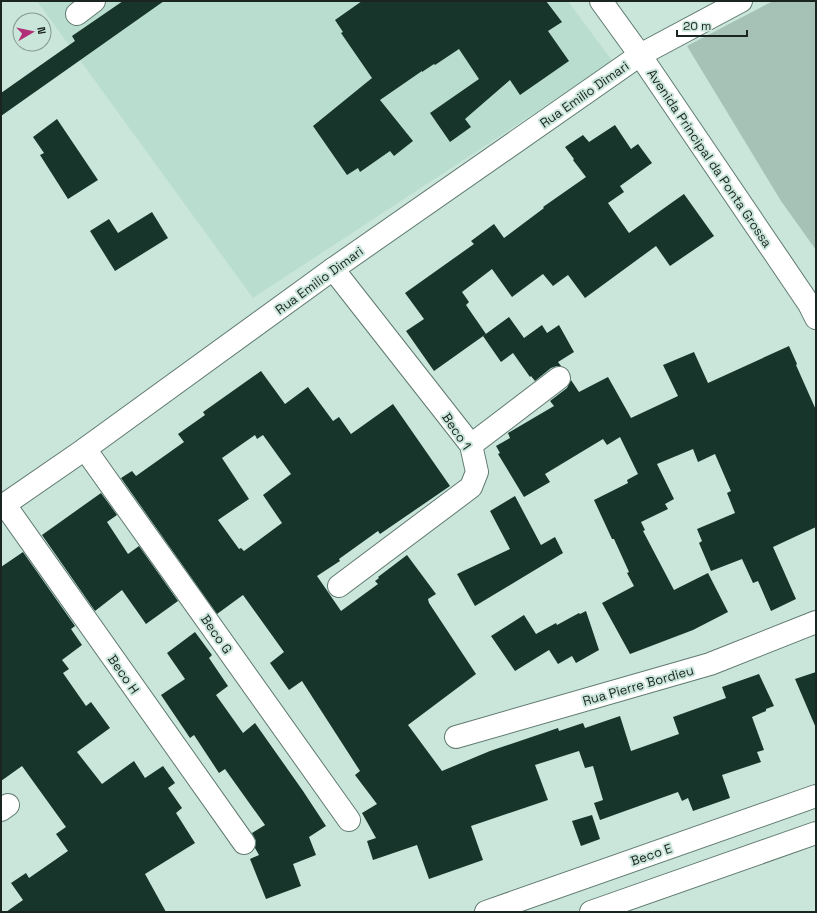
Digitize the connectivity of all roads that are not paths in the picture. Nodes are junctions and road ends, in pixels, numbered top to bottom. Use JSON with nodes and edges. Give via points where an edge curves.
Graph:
{"nodes":[{"id":1,"x":94,"y":1,"type":"edge"},
{"id":2,"x":601,"y":1,"type":"edge"},
{"id":3,"x":741,"y":1,"type":"edge"},
{"id":4,"x":77,"y":14,"type":"dead end"},
{"id":5,"x":640,"y":55,"type":"junction"},
{"id":6,"x":333,"y":269,"type":"junction"},
{"id":7,"x":816,"y":318,"type":"edge"},
{"id":8,"x":559,"y":378,"type":"dead end"},
{"id":9,"x":470,"y":445,"type":"junction"},
{"id":10,"x":85,"y":449,"type":"junction"},
{"id":11,"x":3,"y":506,"type":"edge"},
{"id":12,"x":339,"y":586,"type":"dead end"},
{"id":13,"x":816,"y":622,"type":"edge"},
{"id":14,"x":456,"y":738,"type":"dead end"},
{"id":15,"x":816,"y":796,"type":"edge"},
{"id":16,"x":349,"y":820,"type":"dead end"},
{"id":17,"x":816,"y":833,"type":"edge"},
{"id":18,"x":244,"y":843,"type":"dead end"},
{"id":19,"x":486,"y":912,"type":"edge"},
{"id":20,"x":591,"y":912,"type":"edge"}],
"edges":[{"from":1,"to":4,"type":"street"},
{"from":2,"to":5,"type":"street","name":"Avenida Principal da Ponta Grossa"},
{"from":3,"to":5,"type":"street","name":"Rua Emilio Dimari"},
{"from":5,"to":6,"type":"street","name":"Rua Emilio Dimari"},
{"from":5,"to":7,"type":"street","name":"Avenida Principal da Ponta Grossa","via":[[805,297]]},
{"from":6,"to":9,"type":"street","name":"Beco 1"},
{"from":6,"to":10,"type":"street","name":"Rua Emilio Dimari"},
{"from":8,"to":9,"type":"street"},
{"from":9,"to":12,"type":"street","name":"Beco 1","via":[[477,472],[471,487]]},
{"from":10,"to":11,"type":"street","name":"Rua Emilio Dimari"},
{"from":10,"to":16,"type":"street","name":"Beco G"},
{"from":11,"to":18,"type":"street","name":"Beco H"},
{"from":13,"to":14,"type":"street","name":"Rua Pierre Bordieu","via":[[710,664]]},
{"from":15,"to":19,"type":"street","name":"Beco E"},
{"from":17,"to":20,"type":"street"}]}
